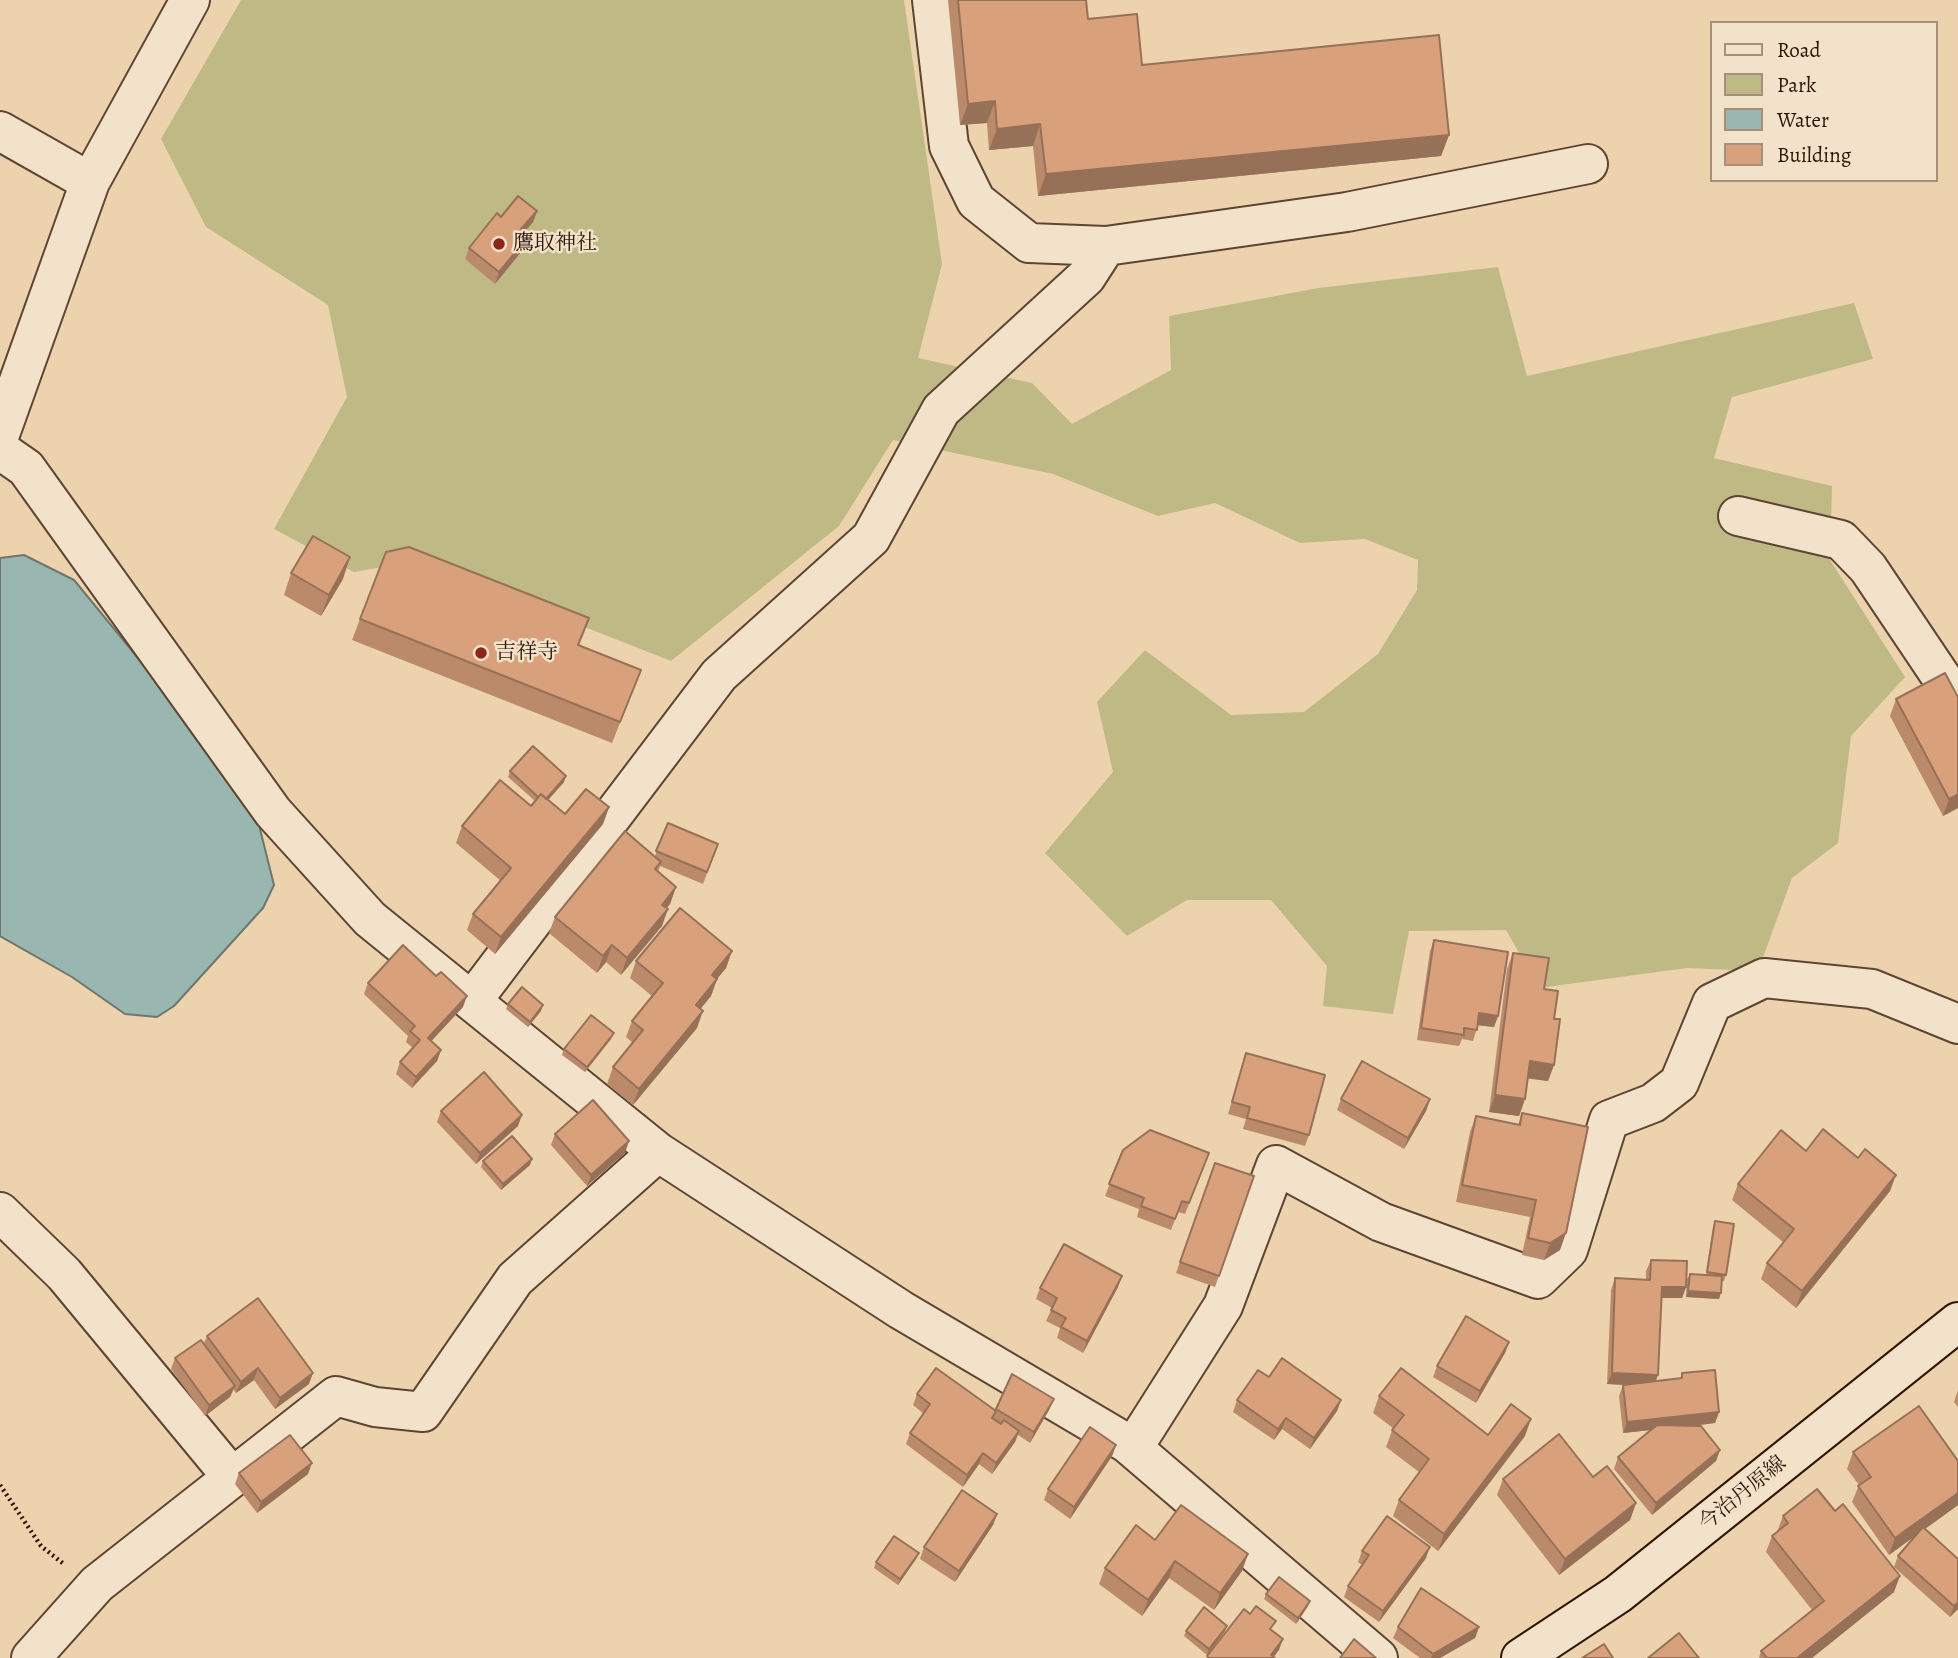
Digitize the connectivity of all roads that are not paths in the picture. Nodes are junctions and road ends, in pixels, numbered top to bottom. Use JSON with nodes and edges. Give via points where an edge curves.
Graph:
{"nodes":[{"id":1,"x":190,"y":0,"type":"edge"},
{"id":2,"x":932,"y":0,"type":"edge"},
{"id":3,"x":0,"y":131,"type":"edge"},
{"id":4,"x":1588,"y":164,"type":"dead end"},
{"id":5,"x":90,"y":182,"type":"junction"},
{"id":6,"x":1106,"y":246,"type":"junction"},
{"id":7,"x":0,"y":433,"type":"edge"},
{"id":8,"x":0,"y":450,"type":"edge"},
{"id":9,"x":1738,"y":516,"type":"dead end"},
{"id":10,"x":1958,"y":702,"type":"edge"},
{"id":11,"x":472,"y":1001,"type":"junction"},
{"id":12,"x":1958,"y":1024,"type":"edge"},
{"id":13,"x":658,"y":1152,"type":"junction"},
{"id":14,"x":0,"y":1212,"type":"edge"},
{"id":15,"x":1958,"y":1322,"type":"edge"},
{"id":16,"x":1133,"y":1448,"type":"junction"},
{"id":17,"x":232,"y":1476,"type":"junction"},
{"id":18,"x":31,"y":1658,"type":"edge"},
{"id":19,"x":1378,"y":1658,"type":"edge"},
{"id":20,"x":1521,"y":1658,"type":"edge"}],
"edges":[{"from":1,"to":5,"type":"street"},
{"from":2,"to":6,"type":"street","via":[[949,146],[976,201],[1029,243]]},
{"from":3,"to":5,"type":"street"},
{"from":4,"to":6,"type":"street","via":[[1347,212]]},
{"from":5,"to":7,"type":"street"},
{"from":6,"to":11,"type":"street","via":[[1086,277],[941,410],[871,538],[719,675]]},
{"from":8,"to":11,"type":"street","via":[[26,468],[273,812],[370,919]]},
{"from":9,"to":10,"type":"street","via":[[1840,540],[1868,568]]},
{"from":11,"to":13,"type":"street"},
{"from":12,"to":16,"type":"street","via":[[1872,989],[1764,978],[1712,1003],[1679,1083],[1653,1103],[1609,1120],[1568,1250],[1538,1279],[1381,1222],[1276,1165],[1223,1306]]},
{"from":13,"to":16,"type":"street","via":[[901,1311]]},
{"from":13,"to":17,"type":"street","via":[[515,1279],[423,1412],[375,1407],[336,1396]]},
{"from":14,"to":17,"type":"street","via":[[64,1274]]},
{"from":15,"to":20,"type":"street","name":"今治丹原線","via":[[1618,1594]]},
{"from":16,"to":19,"type":"street"},
{"from":17,"to":18,"type":"street","via":[[93,1588]]}]}
